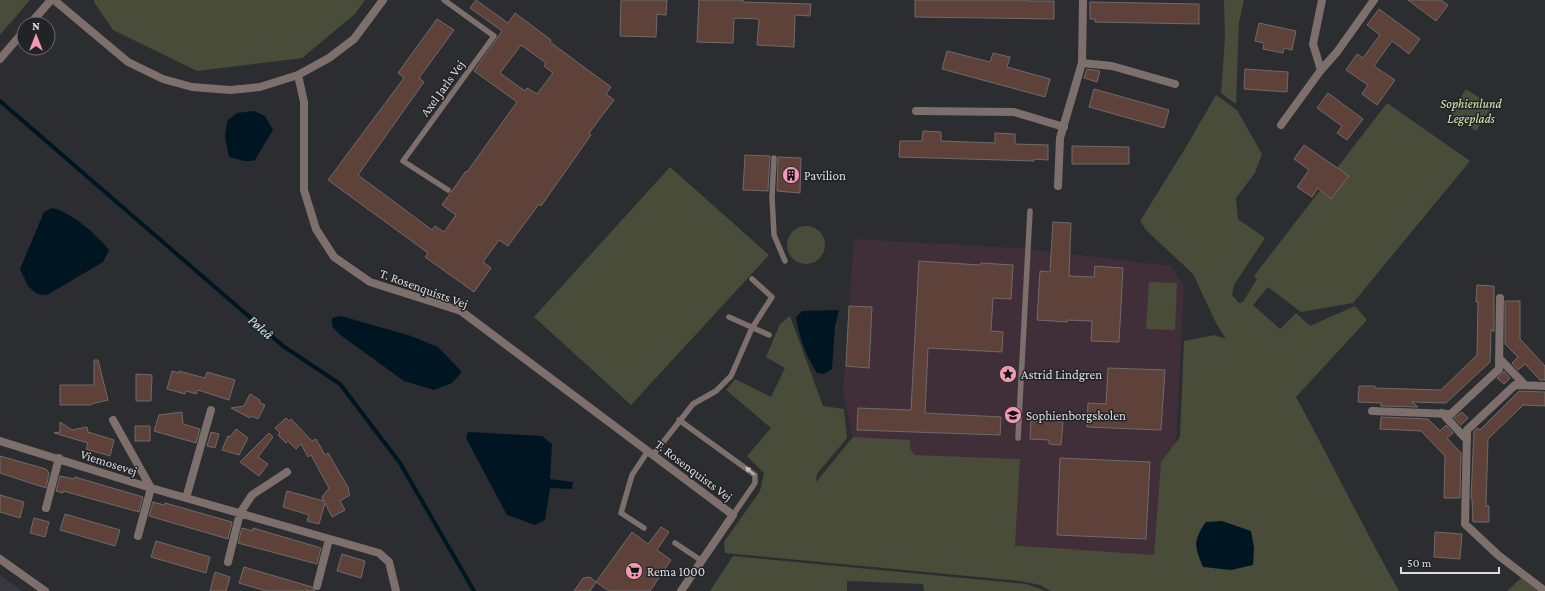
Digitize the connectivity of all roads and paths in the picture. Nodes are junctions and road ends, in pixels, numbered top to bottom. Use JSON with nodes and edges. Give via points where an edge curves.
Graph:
{"nodes":[{"id":1,"x":51,"y":0,"type":"edge"},
{"id":2,"x":54,"y":0,"type":"edge"},
{"id":3,"x":383,"y":0,"type":"edge"},
{"id":4,"x":444,"y":0,"type":"edge"},
{"id":5,"x":1083,"y":0,"type":"edge"},
{"id":6,"x":1322,"y":0,"type":"edge"},
{"id":7,"x":1374,"y":0,"type":"edge"},
{"id":8,"x":37,"y":16,"type":"edge"},
{"id":9,"x":16,"y":41,"type":"edge"},
{"id":10,"x":0,"y":60,"type":"edge"},
{"id":11,"x":1082,"y":63,"type":"junction"},
{"id":12,"x":1320,"y":70,"type":"junction"},
{"id":13,"x":298,"y":75,"type":"junction"},
{"id":14,"x":1176,"y":84,"type":"dead end"},
{"id":15,"x":916,"y":111,"type":"dead end"},
{"id":16,"x":1281,"y":125,"type":"dead end"},
{"id":17,"x":1064,"y":127,"type":"junction"},
{"id":18,"x":774,"y":158,"type":"dead end"},
{"id":19,"x":1058,"y":186,"type":"dead end"},
{"id":20,"x":448,"y":190,"type":"dead end"},
{"id":21,"x":1030,"y":211,"type":"dead end"},
{"id":22,"x":785,"y":261,"type":"dead end"},
{"id":23,"x":752,"y":279,"type":"dead end"},
{"id":24,"x":1500,"y":298,"type":"dead end"},
{"id":25,"x":729,"y":317,"type":"dead end"},
{"id":26,"x":752,"y":328,"type":"junction"},
{"id":27,"x":769,"y":335,"type":"dead end"},
{"id":28,"x":1499,"y":358,"type":"junction"},
{"id":29,"x":1525,"y":385,"type":"junction"},
{"id":30,"x":1545,"y":386,"type":"edge"},
{"id":31,"x":211,"y":410,"type":"dead end"},
{"id":32,"x":1372,"y":411,"type":"dead end"},
{"id":33,"x":1442,"y":414,"type":"junction"},
{"id":34,"x":113,"y":420,"type":"dead end"},
{"id":35,"x":679,"y":420,"type":"junction"},
{"id":36,"x":1018,"y":438,"type":"dead end"},
{"id":37,"x":1467,"y":440,"type":"junction"},
{"id":38,"x":0,"y":441,"type":"edge"},
{"id":39,"x":651,"y":453,"type":"junction"},
{"id":40,"x":59,"y":458,"type":"junction"},
{"id":41,"x":287,"y":472,"type":"dead end"},
{"id":42,"x":151,"y":488,"type":"junction"},
{"id":43,"x":186,"y":498,"type":"junction"},
{"id":44,"x":46,"y":508,"type":"dead end"},
{"id":45,"x":240,"y":514,"type":"junction"},
{"id":46,"x":733,"y":515,"type":"junction"},
{"id":47,"x":644,"y":528,"type":"dead end"},
{"id":48,"x":138,"y":536,"type":"dead end"},
{"id":49,"x":328,"y":539,"type":"junction"},
{"id":50,"x":675,"y":543,"type":"dead end"},
{"id":51,"x":0,"y":559,"type":"edge"},
{"id":52,"x":702,"y":561,"type":"junction"},
{"id":53,"x":228,"y":562,"type":"dead end"},
{"id":54,"x":316,"y":586,"type":"dead end"},
{"id":55,"x":45,"y":591,"type":"edge"},
{"id":56,"x":396,"y":591,"type":"edge"},
{"id":57,"x":682,"y":591,"type":"edge"},
{"id":58,"x":1545,"y":591,"type":"edge"}],
"edges":[{"from":1,"to":8,"type":"street"},
{"from":2,"to":13,"type":"street","via":[[128,62],[163,79],[192,87],[230,90],[260,87]]},
{"from":3,"to":13,"type":"street","via":[[354,39],[329,58]]},
{"from":4,"to":20,"type":"lane","name":"Axel Jarls Vej","via":[[494,36],[403,162]]},
{"from":5,"to":11,"type":"street"},
{"from":6,"to":12,"type":"street","via":[[1313,44]]},
{"from":7,"to":12,"type":"street","via":[[1337,52]]},
{"from":9,"to":10,"type":"street"},
{"from":11,"to":14,"type":"street","via":[[1112,66]]},
{"from":11,"to":17,"type":"street"},
{"from":12,"to":16,"type":"street"},
{"from":13,"to":39,"type":"street","name":"T. Rosenquists Vej","via":[[304,102],[304,190],[316,229],[334,257],[370,282],[461,312]]},
{"from":15,"to":17,"type":"street","via":[[1014,112]]},
{"from":17,"to":19,"type":"street","via":[[1060,138]]},
{"from":18,"to":22,"type":"lane","via":[[774,234]]},
{"from":21,"to":36,"type":"lane"},
{"from":23,"to":26,"type":"lane","via":[[772,297]]},
{"from":24,"to":28,"type":"street"},
{"from":25,"to":26,"type":"lane"},
{"from":26,"to":27,"type":"lane"},
{"from":26,"to":35,"type":"lane","via":[[731,376],[716,391],[693,404]]},
{"from":28,"to":29,"type":"street"},
{"from":28,"to":33,"type":"street","via":[[1499,369],[1451,414]]},
{"from":29,"to":30,"type":"street"},
{"from":29,"to":37,"type":"street","via":[[1515,385],[1467,430]]},
{"from":31,"to":43,"type":"street"},
{"from":32,"to":33,"type":"street"},
{"from":33,"to":37,"type":"street"},
{"from":34,"to":42,"type":"street","name":"Viemosevej"},
{"from":35,"to":39,"type":"lane"},
{"from":46,"to":35,"type":"lane","one_way":true,"via":[[755,483],[755,475]]},
{"from":37,"to":58,"type":"street","via":[[1465,524],[1498,555]]},
{"from":38,"to":40,"type":"street","name":"Viemosevej"},
{"from":39,"to":46,"type":"street","name":"T. Rosenquists Vej"},
{"from":39,"to":47,"type":"lane","via":[[632,475],[621,513]]},
{"from":40,"to":42,"type":"street","name":"Viemosevej"},
{"from":40,"to":44,"type":"street"},
{"from":41,"to":45,"type":"street","via":[[252,495]]},
{"from":42,"to":43,"type":"street","name":"Viemosevej"},
{"from":42,"to":48,"type":"street","name":"Viemosevej"},
{"from":43,"to":45,"type":"street","name":"Viemosevej"},
{"from":45,"to":49,"type":"street","name":"Viemosevej"},
{"from":45,"to":53,"type":"street"},
{"from":46,"to":52,"type":"street"},
{"from":49,"to":54,"type":"street"},
{"from":49,"to":56,"type":"street","name":"Viemosevej","via":[[379,553],[389,562]]},
{"from":50,"to":52,"type":"lane"},
{"from":51,"to":55,"type":"street"},
{"from":52,"to":57,"type":"street"}]}
